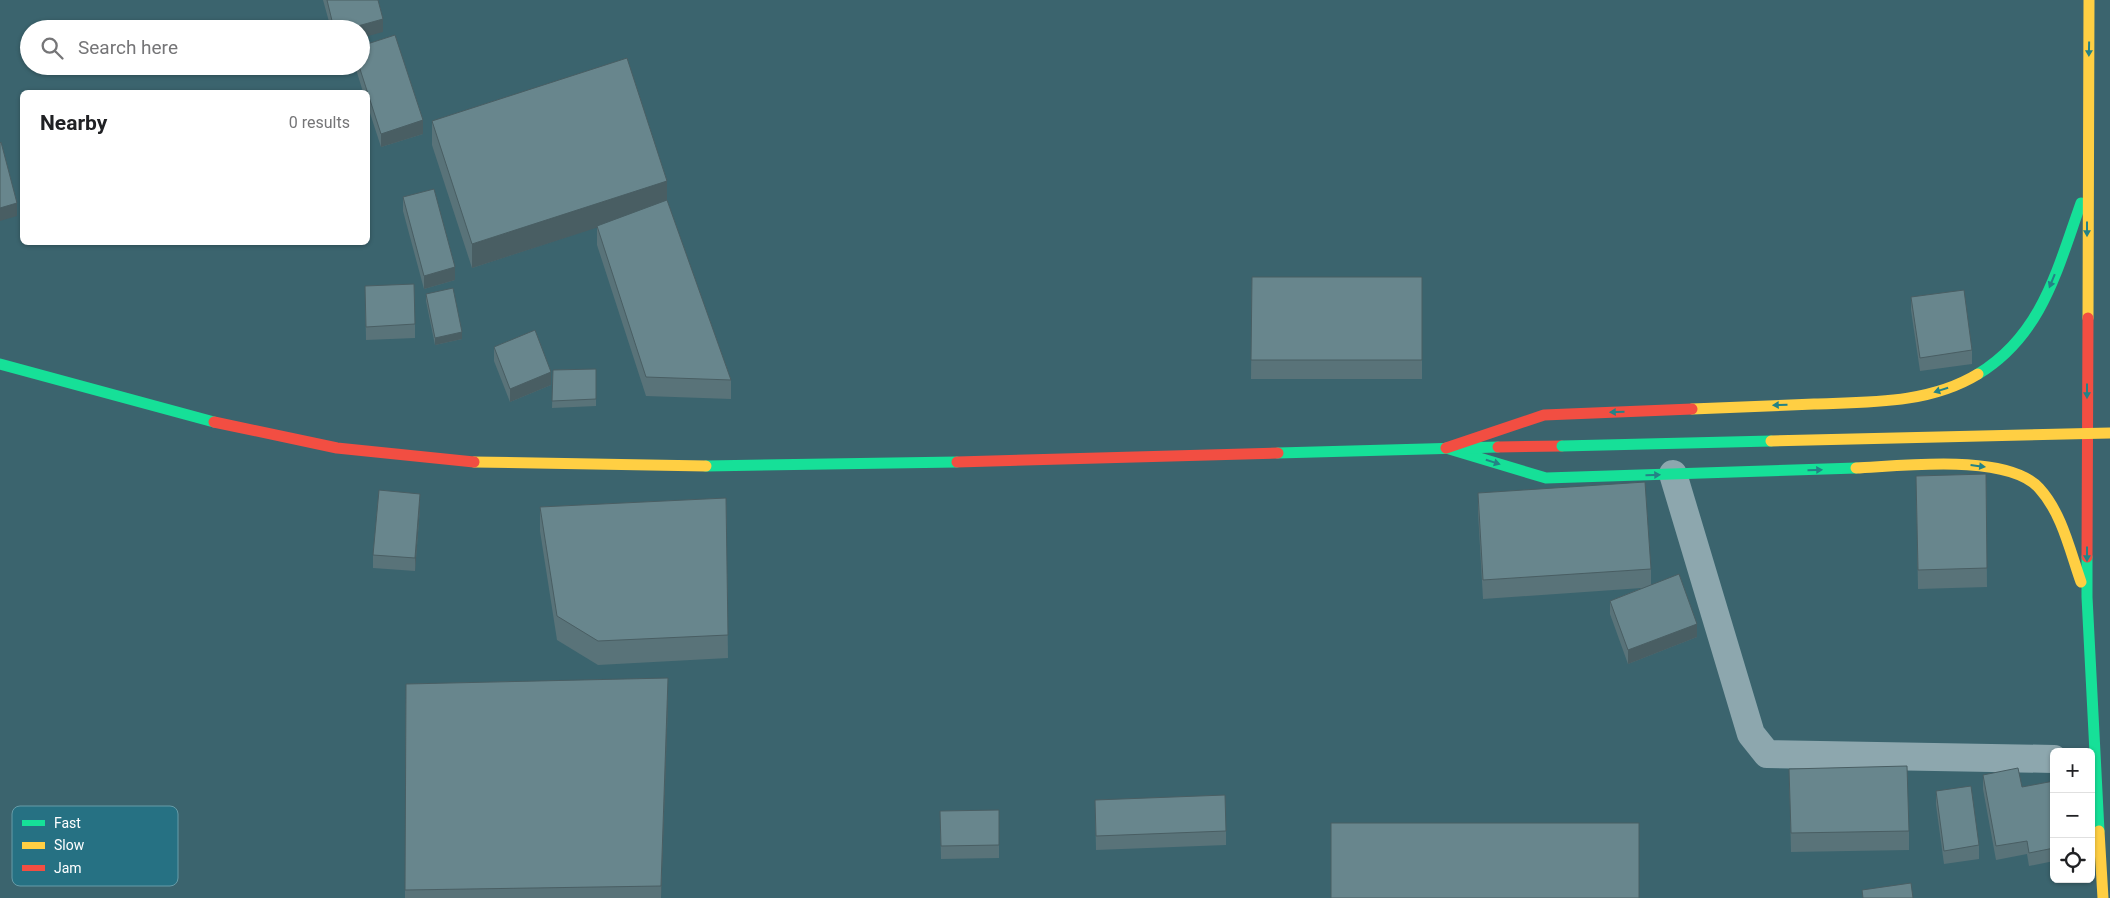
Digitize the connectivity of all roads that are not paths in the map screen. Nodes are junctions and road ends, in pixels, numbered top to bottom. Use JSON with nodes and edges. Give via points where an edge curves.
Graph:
{"nodes":[{"id":1,"x":2089,"y":0,"type":"edge"},
{"id":2,"x":2087,"y":186,"type":"junction"},
{"id":3,"x":0,"y":364,"type":"edge"},
{"id":4,"x":2110,"y":433,"type":"edge"},
{"id":5,"x":1446,"y":448,"type":"junction"},
{"id":6,"x":1673,"y":474,"type":"junction"},
{"id":7,"x":2087,"y":597,"type":"junction"},
{"id":8,"x":2093,"y":748,"type":"edge"},
{"id":9,"x":2050,"y":759,"type":"edge"},
{"id":10,"x":2095,"y":787,"type":"edge"},
{"id":11,"x":2103,"y":898,"type":"edge"}],
"edges":[{"from":1,"to":2,"type":"main road","one_way":true},
{"from":2,"to":5,"type":"main road","one_way":true,"via":[[2038,314],[1991,366],[1965,382],[1930,394],[1885,400],[1544,415]]},
{"from":2,"to":7,"type":"main road","one_way":true},
{"from":3,"to":5,"type":"main road","via":[[194,418],[336,448],[470,462],[701,466]]},
{"from":4,"to":5,"type":"main road","bridge":true},
{"from":5,"to":6,"type":"main road","one_way":true,"via":[[1546,478]]},
{"from":6,"to":7,"type":"main road","one_way":true,"via":[[1975,464],[2008,471],[2032,481],[2048,499]]},
{"from":6,"to":9,"type":"street","via":[[1751,734],[1767,754]]},
{"from":7,"to":8,"type":"main road"},
{"from":10,"to":11,"type":"main road"}]}
